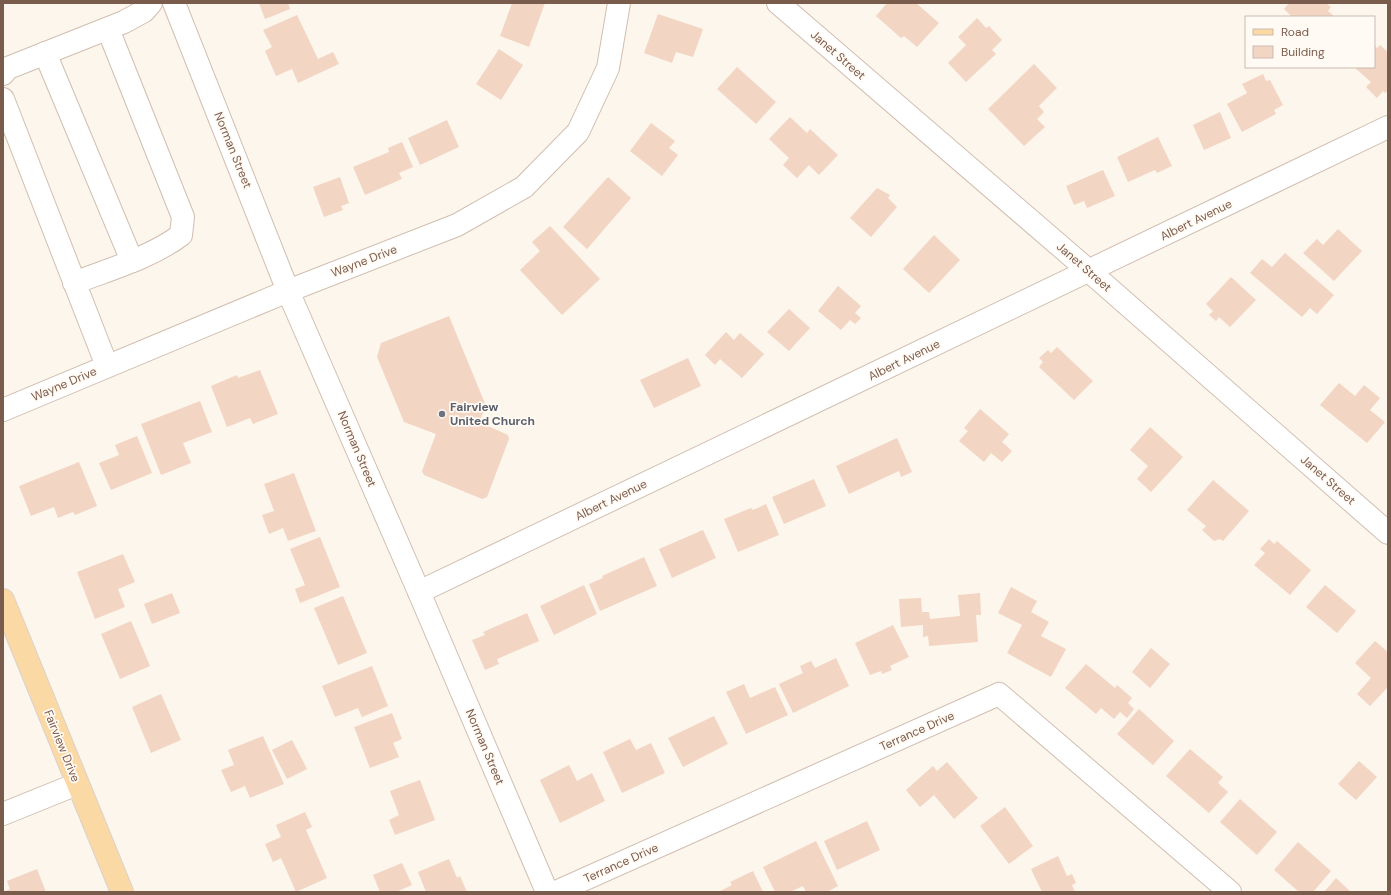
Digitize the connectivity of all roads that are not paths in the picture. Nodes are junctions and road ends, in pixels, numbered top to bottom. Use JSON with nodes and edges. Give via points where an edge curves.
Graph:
{"nodes":[{"id":1,"x":151,"y":3,"type":"edge"},
{"id":2,"x":174,"y":3,"type":"edge"},
{"id":3,"x":619,"y":3,"type":"edge"},
{"id":4,"x":778,"y":3,"type":"edge"},
{"id":5,"x":108,"y":29,"type":"junction"},
{"id":6,"x":45,"y":53,"type":"junction"},
{"id":7,"x":3,"y":74,"type":"edge"},
{"id":8,"x":3,"y":100,"type":"edge"},
{"id":9,"x":1388,"y":127,"type":"edge"},
{"id":10,"x":132,"y":261,"type":"junction"},
{"id":11,"x":1089,"y":271,"type":"junction"},
{"id":12,"x":74,"y":283,"type":"junction"},
{"id":13,"x":288,"y":291,"type":"junction"},
{"id":14,"x":107,"y":366,"type":"junction"},
{"id":15,"x":3,"y":410,"type":"edge"},
{"id":16,"x":1388,"y":533,"type":"edge"},
{"id":17,"x":419,"y":592,"type":"junction"},
{"id":18,"x":3,"y":600,"type":"edge"},
{"id":19,"x":77,"y":784,"type":"junction"},
{"id":20,"x":3,"y":814,"type":"edge"},
{"id":21,"x":122,"y":892,"type":"edge"},
{"id":22,"x":547,"y":892,"type":"edge"},
{"id":23,"x":556,"y":892,"type":"edge"},
{"id":24,"x":1230,"y":892,"type":"edge"}],
"edges":[{"from":1,"to":5,"type":"street","via":[[144,10]]},
{"from":2,"to":13,"type":"street","name":"Norman Street"},
{"from":3,"to":13,"type":"street","name":"Wayne Drive","via":[[608,68],[578,132],[524,187],[457,225]]},
{"from":4,"to":11,"type":"street","name":"Janet Street"},
{"from":5,"to":6,"type":"street"},
{"from":5,"to":10,"type":"street","via":[[183,217],[181,235],[169,244]]},
{"from":6,"to":7,"type":"street","via":[[8,68]]},
{"from":6,"to":10,"type":"street"},
{"from":8,"to":12,"type":"street"},
{"from":9,"to":11,"type":"street","name":"Albert Avenue"},
{"from":10,"to":12,"type":"street"},
{"from":11,"to":16,"type":"street","name":"Janet Street"},
{"from":11,"to":17,"type":"street","name":"Albert Avenue"},
{"from":12,"to":14,"type":"street"},
{"from":13,"to":14,"type":"street","name":"Wayne Drive"},
{"from":13,"to":17,"type":"street","name":"Norman Street"},
{"from":14,"to":15,"type":"street","name":"Wayne Drive"},
{"from":17,"to":22,"type":"street","name":"Norman Street"},
{"from":18,"to":19,"type":"main road","name":"Fairview Drive"},
{"from":19,"to":20,"type":"street"},
{"from":19,"to":21,"type":"main road","name":"Fairview Drive"},
{"from":23,"to":24,"type":"street","name":"Terrance Drive","via":[[999,694]]}]}
